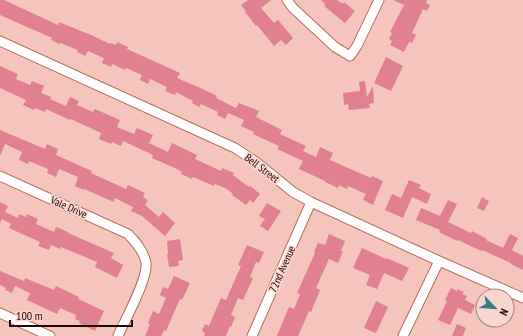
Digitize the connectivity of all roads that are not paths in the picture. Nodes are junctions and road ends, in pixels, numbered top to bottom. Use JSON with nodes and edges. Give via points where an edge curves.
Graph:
{"nodes":[{"id":1,"x":287,"y":0,"type":"edge"},
{"id":2,"x":379,"y":0,"type":"edge"},
{"id":3,"x":0,"y":41,"type":"edge"},
{"id":4,"x":0,"y":176,"type":"edge"},
{"id":5,"x":311,"y":202,"type":"junction"},
{"id":6,"x":439,"y":261,"type":"junction"},
{"id":7,"x":523,"y":298,"type":"edge"},
{"id":8,"x":0,"y":313,"type":"edge"},
{"id":9,"x":50,"y":336,"type":"edge"},
{"id":10,"x":118,"y":336,"type":"edge"},
{"id":11,"x":252,"y":336,"type":"edge"},
{"id":12,"x":403,"y":336,"type":"edge"}],
"edges":[{"from":1,"to":2,"type":"street","via":[[335,47],[350,56]]},
{"from":3,"to":5,"type":"street","name":"Bell Street","via":[[235,148],[293,192]]},
{"from":4,"to":10,"type":"street","name":"Vale Drive","via":[[128,234],[136,242],[146,263],[144,277]]},
{"from":5,"to":6,"type":"street","name":"Bell Street"},
{"from":5,"to":11,"type":"street","name":"72nd Avenue"},
{"from":6,"to":7,"type":"street","name":"Bell Street"},
{"from":6,"to":12,"type":"street"},
{"from":8,"to":9,"type":"street"}]}
